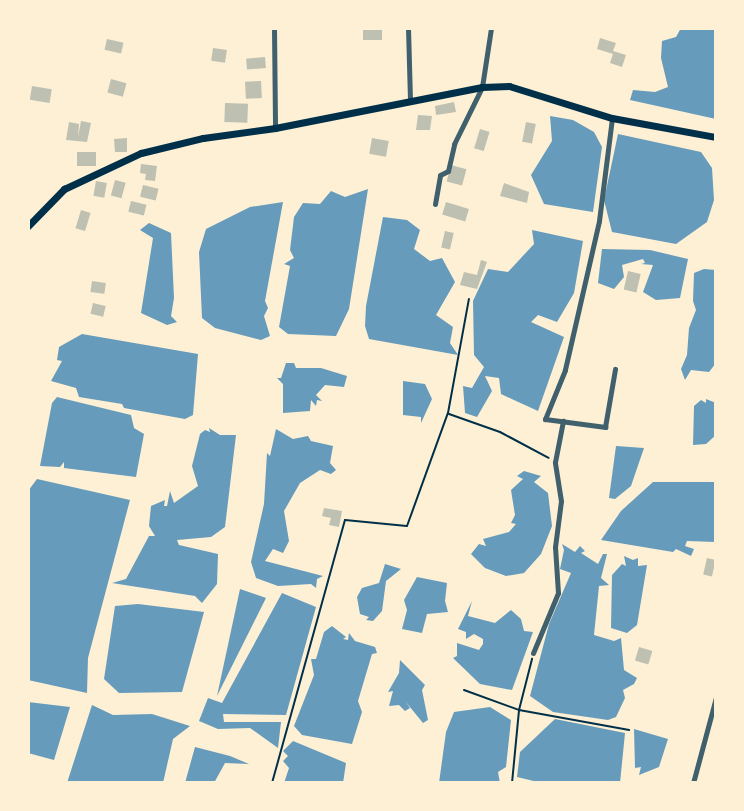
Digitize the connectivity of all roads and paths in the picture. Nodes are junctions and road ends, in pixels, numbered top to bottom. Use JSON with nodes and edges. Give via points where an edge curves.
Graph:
{"nodes":[{"id":1,"x":274,"y":28,"type":"edge"},
{"id":2,"x":408,"y":28,"type":"edge"},
{"id":3,"x":491,"y":28,"type":"edge"},
{"id":4,"x":482,"y":87,"type":"junction"},
{"id":5,"x":410,"y":101,"type":"junction"},
{"id":6,"x":612,"y":118,"type":"junction"},
{"id":7,"x":275,"y":128,"type":"junction"},
{"id":8,"x":716,"y":137,"type":"edge"},
{"id":9,"x":435,"y":204,"type":"dead end"},
{"id":10,"x":28,"y":226,"type":"edge"},
{"id":11,"x":469,"y":299,"type":"dead end"},
{"id":12,"x":615,"y":369,"type":"dead end"},
{"id":13,"x":448,"y":413,"type":"junction"},
{"id":14,"x":563,"y":421,"type":"junction"},
{"id":15,"x":555,"y":462,"type":"junction"},
{"id":16,"x":533,"y":653,"type":"joint"},
{"id":17,"x":464,"y":690,"type":"dead end"},
{"id":18,"x":716,"y":697,"type":"edge"},
{"id":19,"x":519,"y":710,"type":"junction"},
{"id":20,"x":629,"y":730,"type":"dead end"},
{"id":21,"x":272,"y":783,"type":"edge"},
{"id":22,"x":512,"y":783,"type":"edge"},
{"id":23,"x":693,"y":783,"type":"edge"}],
"edges":[{"from":1,"to":7,"type":"street"},
{"from":2,"to":5,"type":"street"},
{"from":3,"to":4,"type":"street"},
{"from":4,"to":5,"type":"main road"},
{"from":4,"to":6,"type":"main road","via":[[509,86]]},
{"from":4,"to":9,"type":"street","via":[[454,144],[448,171],[440,175]]},
{"from":5,"to":7,"type":"main road"},
{"from":6,"to":8,"type":"main road"},
{"from":6,"to":14,"type":"street","via":[[599,221],[565,370],[545,419]]},
{"from":7,"to":10,"type":"main road","via":[[141,153],[64,189]]},
{"from":11,"to":13,"type":"path"},
{"from":12,"to":14,"type":"street","via":[[605,427]]},
{"from":13,"to":15,"type":"path","via":[[500,432]]},
{"from":13,"to":21,"type":"path","via":[[407,526],[345,520]]},
{"from":14,"to":15,"type":"street"},
{"from":15,"to":16,"type":"street","via":[[561,501],[555,547],[558,593]]},
{"from":16,"to":19,"type":"path"},
{"from":17,"to":19,"type":"path"},
{"from":18,"to":23,"type":"street"},
{"from":19,"to":20,"type":"path"},
{"from":19,"to":22,"type":"path"}]}
